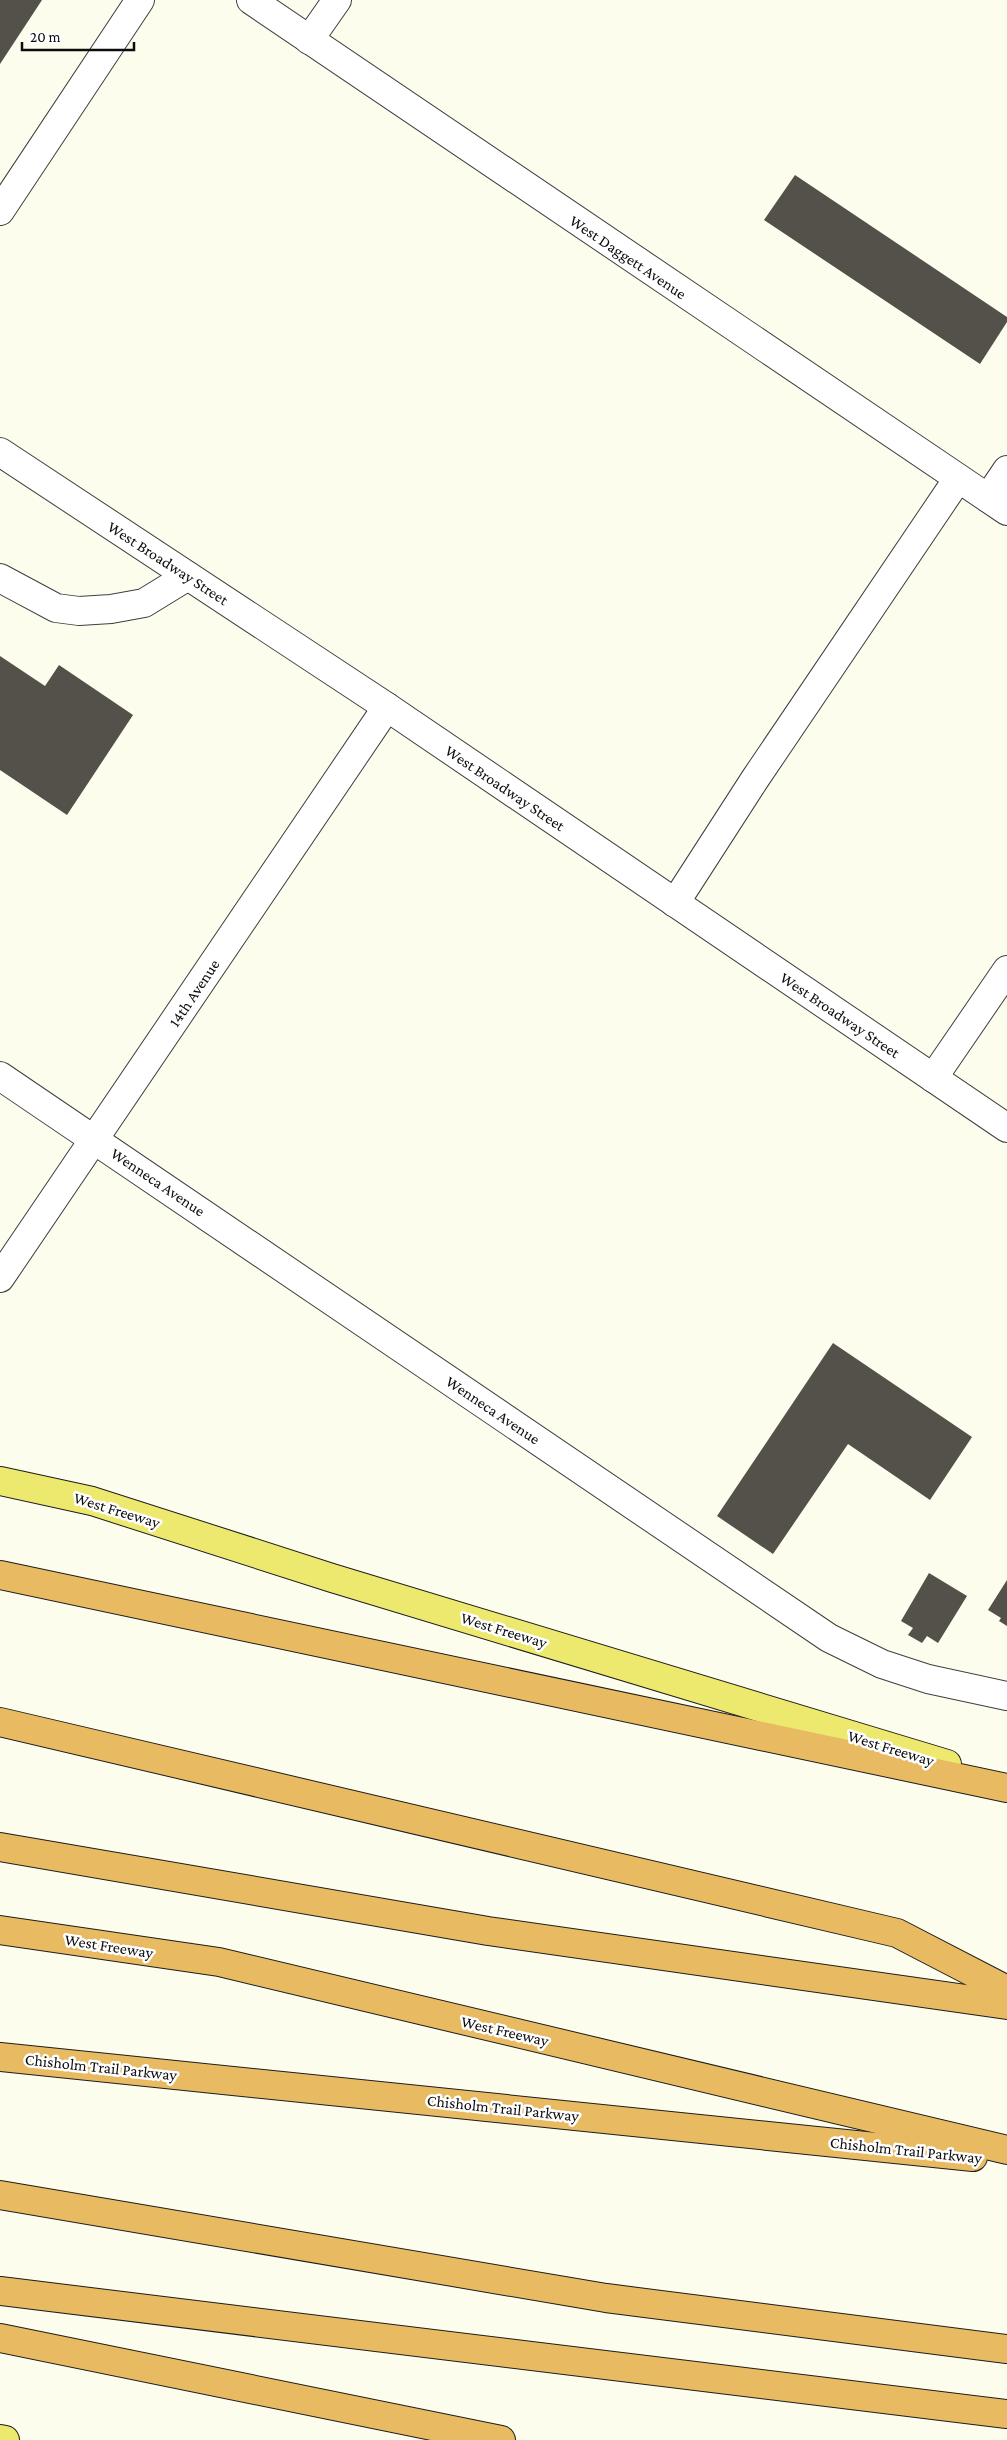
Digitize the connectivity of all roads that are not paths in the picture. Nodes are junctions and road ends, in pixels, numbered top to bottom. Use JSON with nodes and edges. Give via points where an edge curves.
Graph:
{"nodes":[{"id":1,"x":140,"y":0,"type":"edge"},
{"id":2,"x":251,"y":0,"type":"edge"},
{"id":3,"x":337,"y":0,"type":"edge"},
{"id":4,"x":309,"y":40,"type":"junction"},
{"id":5,"x":0,"y":211,"type":"edge"},
{"id":6,"x":0,"y":452,"type":"edge"},
{"id":7,"x":1007,"y":470,"type":"edge"},
{"id":8,"x":957,"y":480,"type":"junction"},
{"id":9,"x":997,"y":505,"type":"edge"},
{"id":10,"x":188,"y":576,"type":"junction"},
{"id":11,"x":0,"y":578,"type":"edge"},
{"id":12,"x":387,"y":707,"type":"junction"},
{"id":13,"x":675,"y":903,"type":"junction"},
{"id":14,"x":1007,"y":970,"type":"edge"},
{"id":15,"x":0,"y":1076,"type":"edge"},
{"id":16,"x":933,"y":1078,"type":"junction"},
{"id":17,"x":1007,"y":1128,"type":"edge"},
{"id":18,"x":95,"y":1139,"type":"junction"},
{"id":19,"x":0,"y":1278,"type":"edge"},
{"id":20,"x":0,"y":1480,"type":"edge"},
{"id":21,"x":0,"y":1575,"type":"edge"},
{"id":22,"x":1007,"y":1696,"type":"edge"},
{"id":23,"x":0,"y":1722,"type":"edge"},
{"id":24,"x":1007,"y":1783,"type":"edge"},
{"id":25,"x":1007,"y":1788,"type":"edge"},
{"id":26,"x":0,"y":1847,"type":"edge"},
{"id":27,"x":0,"y":1930,"type":"edge"},
{"id":28,"x":1007,"y":1990,"type":"edge"},
{"id":29,"x":1007,"y":2005,"type":"edge"},
{"id":30,"x":0,"y":2057,"type":"edge"},
{"id":31,"x":1007,"y":2150,"type":"edge"},
{"id":32,"x":1007,"y":2160,"type":"edge"},
{"id":33,"x":0,"y":2194,"type":"edge"},
{"id":34,"x":0,"y":2291,"type":"edge"},
{"id":35,"x":0,"y":2338,"type":"edge"},
{"id":36,"x":1007,"y":2349,"type":"edge"},
{"id":37,"x":1007,"y":2414,"type":"edge"},
{"id":38,"x":0,"y":2439,"type":"edge"},
{"id":39,"x":6,"y":2440,"type":"edge"},
{"id":40,"x":501,"y":2440,"type":"edge"}],
"edges":[{"from":1,"to":5,"type":"street"},
{"from":2,"to":4,"type":"street","name":"West Daggett Avenue"},
{"from":3,"to":4,"type":"street"},
{"from":4,"to":8,"type":"street","name":"West Daggett Avenue"},
{"from":6,"to":10,"type":"street","name":"West Broadway Street"},
{"from":7,"to":9,"type":"street"},
{"from":8,"to":9,"type":"street","name":"West Daggett Avenue"},
{"from":8,"to":13,"type":"street"},
{"from":10,"to":11,"type":"street","via":[[144,603],[79,611],[56,608]]},
{"from":10,"to":12,"type":"street","name":"West Broadway Street"},
{"from":12,"to":13,"type":"street","name":"West Broadway Street"},
{"from":12,"to":18,"type":"street","name":"14th Avenue"},
{"from":13,"to":16,"type":"street","name":"West Broadway Street"},
{"from":14,"to":16,"type":"street"},
{"from":15,"to":18,"type":"street","name":"Wenneca Avenue"},
{"from":16,"to":17,"type":"street","name":"West Broadway Street"},
{"from":18,"to":19,"type":"street","name":"14th Avenue"},
{"from":18,"to":22,"type":"street","name":"Wenneca Avenue","via":[[829,1638],[882,1664],[928,1679]]},
{"from":20,"to":24,"type":"main road","name":"West Freeway","via":[[92,1501],[332,1578]]},
{"from":21,"to":25,"type":"highway"},
{"from":23,"to":28,"type":"highway","via":[[897,1933]]},
{"from":26,"to":29,"type":"highway","via":[[488,1931]]},
{"from":27,"to":31,"type":"highway","name":"West Freeway","via":[[219,1962]]},
{"from":30,"to":32,"type":"highway","name":"Chisholm Trail Parkway"},
{"from":33,"to":36,"type":"highway","via":[[606,2298]]},
{"from":34,"to":37,"type":"highway"},
{"from":35,"to":40,"type":"highway"},
{"from":38,"to":39,"type":"main road"}]}
